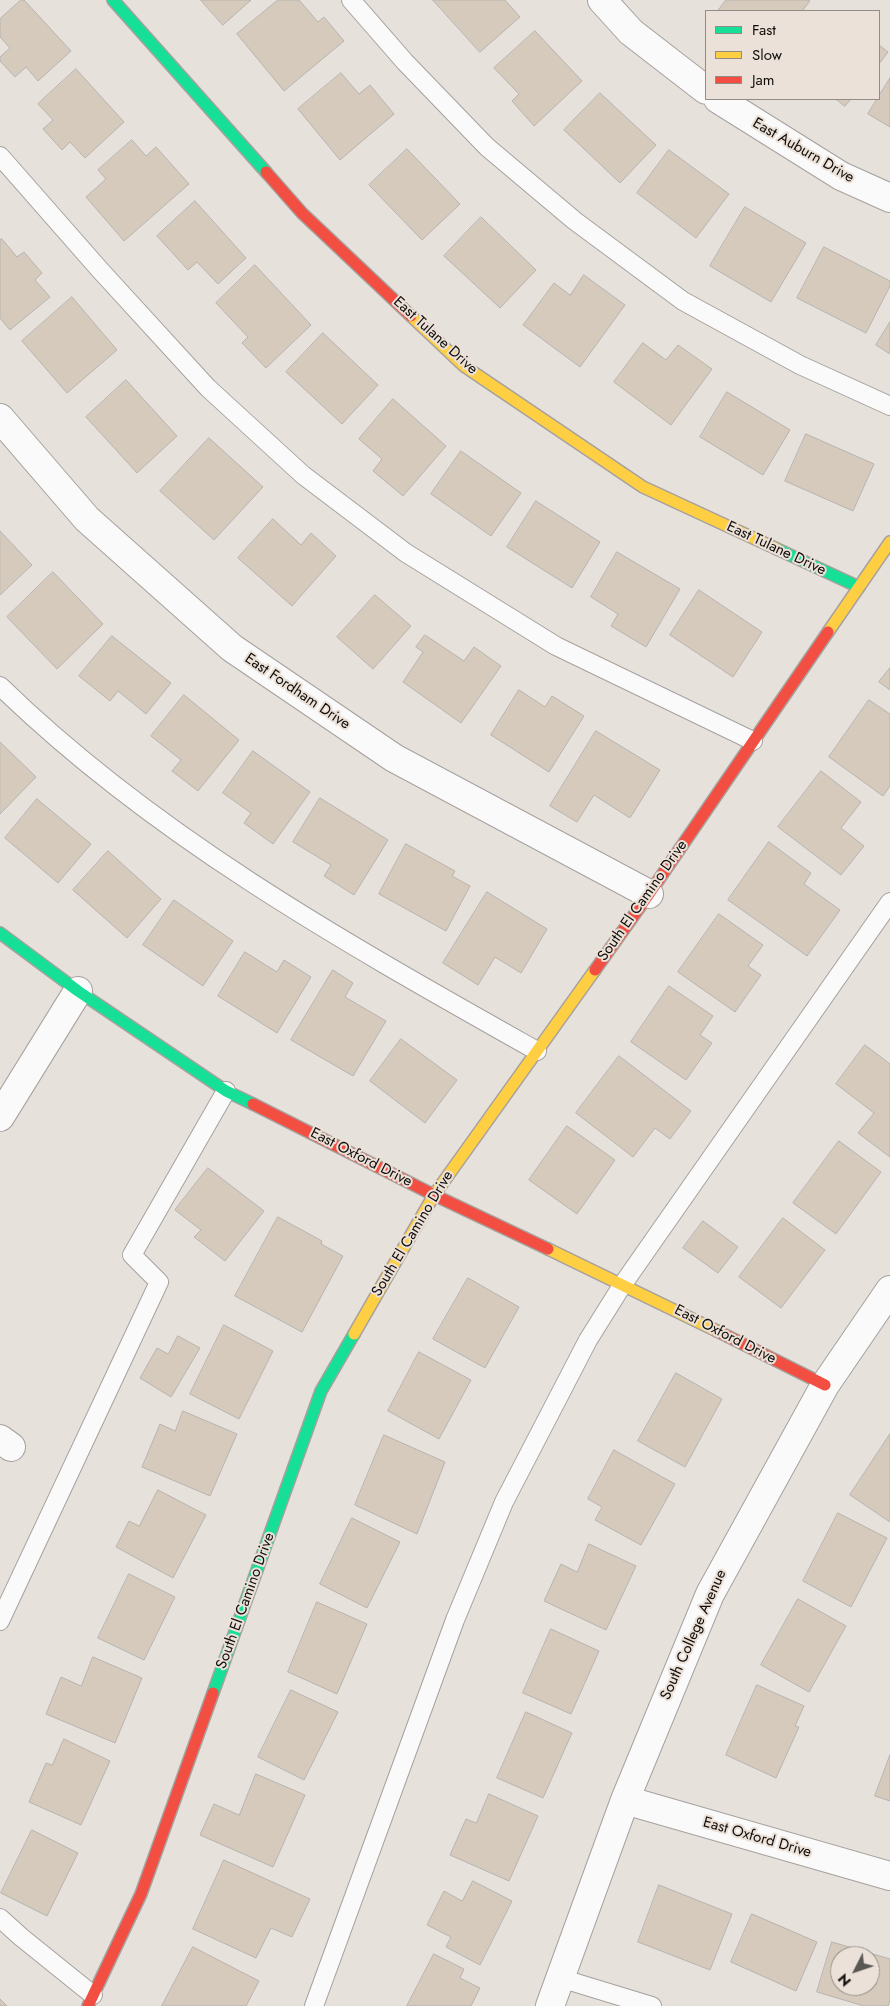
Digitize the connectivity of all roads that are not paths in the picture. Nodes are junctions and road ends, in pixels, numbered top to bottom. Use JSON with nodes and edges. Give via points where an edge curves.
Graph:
{"nodes":[{"id":1,"x":113,"y":0,"type":"edge"},
{"id":2,"x":351,"y":0,"type":"edge"},
{"id":3,"x":602,"y":0,"type":"edge"},
{"id":4,"x":705,"y":89,"type":"edge"},
{"id":5,"x":720,"y":100,"type":"edge"},
{"id":6,"x":0,"y":156,"type":"edge"},
{"id":7,"x":890,"y":198,"type":"edge"},
{"id":8,"x":890,"y":406,"type":"edge"},
{"id":9,"x":0,"y":418,"type":"edge"},
{"id":10,"x":890,"y":542,"type":"edge"},
{"id":11,"x":859,"y":587,"type":"junction"},
{"id":12,"x":0,"y":686,"type":"edge"},
{"id":13,"x":754,"y":741,"type":"junction"},
{"id":14,"x":649,"y":894,"type":"junction"},
{"id":15,"x":890,"y":902,"type":"edge"},
{"id":16,"x":0,"y":933,"type":"edge"},
{"id":17,"x":78,"y":991,"type":"junction"},
{"id":18,"x":537,"y":1050,"type":"junction"},
{"id":19,"x":226,"y":1091,"type":"junction"},
{"id":20,"x":0,"y":1117,"type":"edge"},
{"id":21,"x":434,"y":1195,"type":"junction"},
{"id":22,"x":624,"y":1284,"type":"junction"},
{"id":23,"x":890,"y":1290,"type":"edge"},
{"id":24,"x":825,"y":1385,"type":"junction"},
{"id":25,"x":0,"y":1621,"type":"edge"},
{"id":26,"x":625,"y":1800,"type":"junction"},
{"id":27,"x":890,"y":1876,"type":"edge"},
{"id":28,"x":0,"y":1918,"type":"edge"},
{"id":29,"x":560,"y":1978,"type":"junction"},
{"id":30,"x":90,"y":2000,"type":"edge"},
{"id":31,"x":314,"y":2006,"type":"edge"},
{"id":32,"x":550,"y":2006,"type":"edge"},
{"id":33,"x":652,"y":2006,"type":"edge"}],
"edges":[{"from":1,"to":11,"type":"street","name":"East Tulane Drive","via":[[302,213],[464,366],[643,487]]},
{"from":2,"to":8,"type":"lane","via":[[486,147],[575,221],[683,301],[800,365]]},
{"from":3,"to":4,"type":"street","via":[[630,32]]},
{"from":5,"to":7,"type":"street","name":"East Auburn Drive","via":[[841,176]]},
{"from":6,"to":13,"type":"lane","via":[[208,388],[303,475],[406,553],[556,646]]},
{"from":9,"to":14,"type":"street","name":"East Fordham Drive","via":[[86,519],[232,648],[394,758]]},
{"from":10,"to":11,"type":"street","name":"South El Camino Drive"},
{"from":11,"to":13,"type":"street","name":"South El Camino Drive"},
{"from":12,"to":18,"type":"lane","via":[[110,782],[215,859],[427,990]]},
{"from":13,"to":14,"type":"street","name":"South El Camino Drive"},
{"from":14,"to":18,"type":"street","name":"South El Camino Drive"},
{"from":15,"to":22,"type":"lane"},
{"from":16,"to":17,"type":"street","name":"East Oxford Drive"},
{"from":17,"to":19,"type":"street","name":"East Oxford Drive"},
{"from":17,"to":20,"type":"street"},
{"from":18,"to":21,"type":"street","name":"South El Camino Drive"},
{"from":19,"to":21,"type":"street","name":"East Oxford Drive"},
{"from":19,"to":25,"type":"lane","via":[[132,1255],[159,1282]]},
{"from":21,"to":22,"type":"street","name":"East Oxford Drive"},
{"from":21,"to":30,"type":"street","name":"South El Camino Drive","via":[[321,1391],[140,1894]]},
{"from":22,"to":24,"type":"street","name":"East Oxford Drive"},
{"from":22,"to":31,"type":"lane","via":[[588,1340],[504,1502],[456,1620]]},
{"from":23,"to":24,"type":"street","name":"South College Avenue"},
{"from":24,"to":26,"type":"street","name":"South College Avenue","via":[[710,1594]]},
{"from":26,"to":27,"type":"street","name":"East Oxford Drive"},
{"from":26,"to":29,"type":"street","name":"South College Avenue"},
{"from":28,"to":30,"type":"lane"},
{"from":29,"to":32,"type":"street","name":"South College Avenue"},
{"from":29,"to":33,"type":"lane"}]}
